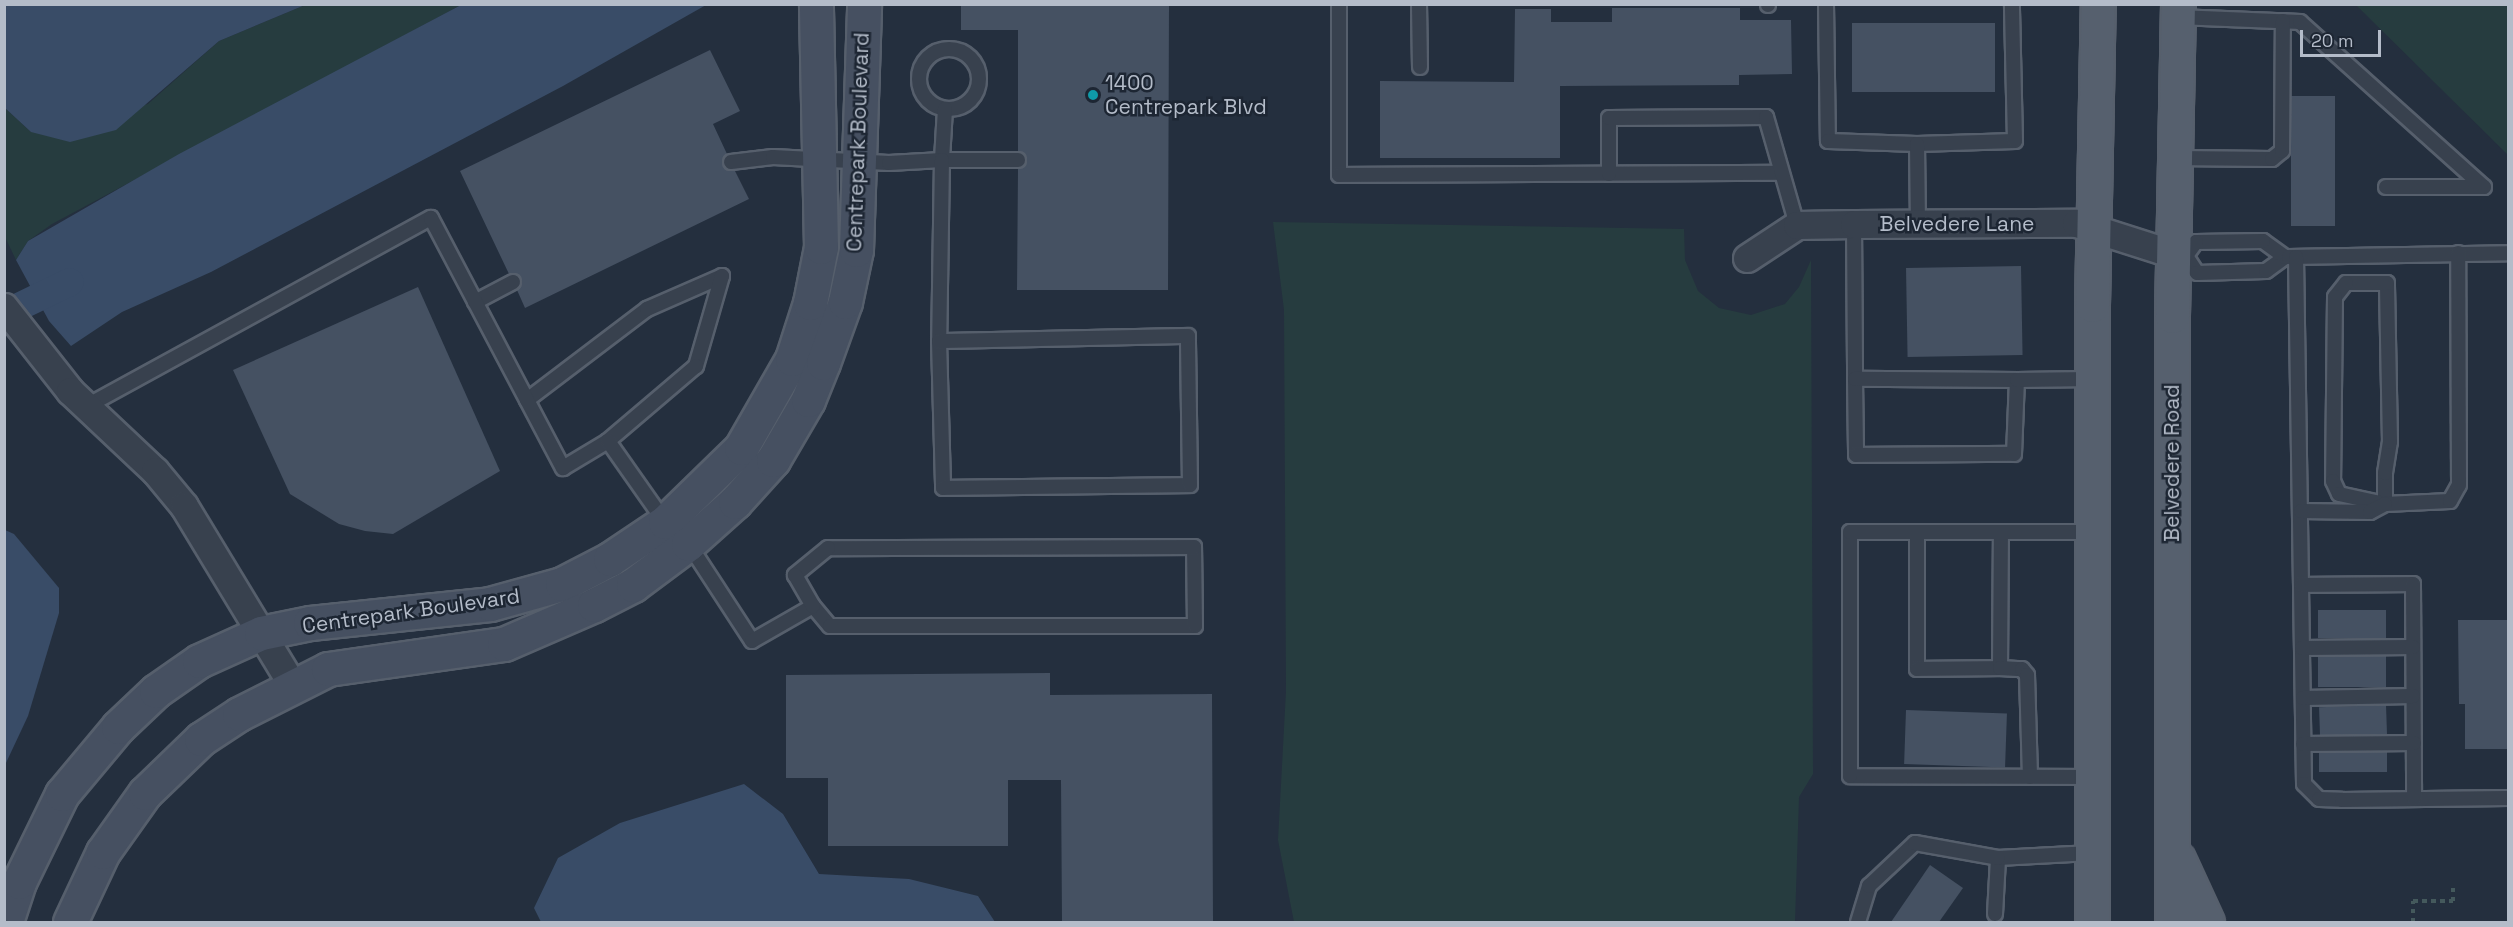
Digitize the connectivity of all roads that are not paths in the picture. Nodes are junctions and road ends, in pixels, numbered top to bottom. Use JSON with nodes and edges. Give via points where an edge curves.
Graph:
{"nodes":[{"id":1,"x":816,"y":4,"type":"edge"},
{"id":2,"x":864,"y":4,"type":"edge"},
{"id":3,"x":1339,"y":4,"type":"edge"},
{"id":4,"x":1419,"y":4,"type":"edge"},
{"id":5,"x":1826,"y":4,"type":"edge"},
{"id":6,"x":2012,"y":4,"type":"edge"},
{"id":7,"x":2098,"y":4,"type":"edge"},
{"id":8,"x":2178,"y":11,"type":"edge"},
{"id":9,"x":2283,"y":21,"type":"junction"},
{"id":10,"x":1420,"y":68,"type":"dead end"},
{"id":11,"x":945,"y":109,"type":"junction"},
{"id":12,"x":1917,"y":144,"type":"junction"},
{"id":13,"x":821,"y":157,"type":"junction"},
{"id":14,"x":2174,"y":158,"type":"junction"},
{"id":15,"x":856,"y":160,"type":"junction"},
{"id":16,"x":942,"y":160,"type":"junction"},
{"id":17,"x":1018,"y":160,"type":"dead end"},
{"id":18,"x":732,"y":162,"type":"dead end"},
{"id":19,"x":1779,"y":173,"type":"junction"},
{"id":20,"x":1609,"y":174,"type":"junction"},
{"id":21,"x":2386,"y":187,"type":"dead end"},
{"id":22,"x":1854,"y":224,"type":"junction"},
{"id":23,"x":1918,"y":224,"type":"junction"},
{"id":24,"x":1797,"y":225,"type":"junction"},
{"id":25,"x":2093,"y":230,"type":"junction"},
{"id":26,"x":2508,"y":253,"type":"edge"},
{"id":27,"x":2458,"y":254,"type":"junction"},
{"id":28,"x":2180,"y":255,"type":"junction"},
{"id":29,"x":2290,"y":257,"type":"junction"},
{"id":30,"x":1747,"y":258,"type":"dead end"},
{"id":31,"x":513,"y":282,"type":"dead end"},
{"id":32,"x":475,"y":302,"type":"junction"},
{"id":33,"x":4,"y":307,"type":"edge"},
{"id":34,"x":939,"y":341,"type":"junction"},
{"id":35,"x":1855,"y":379,"type":"junction"},
{"id":36,"x":2092,"y":379,"type":"junction"},
{"id":37,"x":2017,"y":380,"type":"junction"},
{"id":38,"x":78,"y":399,"type":"junction"},
{"id":39,"x":527,"y":400,"type":"junction"},
{"id":40,"x":608,"y":441,"type":"junction"},
{"id":41,"x":2385,"y":504,"type":"junction"},
{"id":42,"x":2301,"y":511,"type":"junction"},
{"id":43,"x":1917,"y":532,"type":"junction"},
{"id":44,"x":2001,"y":532,"type":"junction"},
{"id":45,"x":2092,"y":532,"type":"junction"},
{"id":46,"x":676,"y":533,"type":"junction"},
{"id":47,"x":2301,"y":585,"type":"junction"},
{"id":48,"x":813,"y":606,"type":"junction"},
{"id":49,"x":261,"y":633,"type":"junction"},
{"id":50,"x":2413,"y":647,"type":"junction"},
{"id":51,"x":2302,"y":648,"type":"junction"},
{"id":52,"x":2000,"y":668,"type":"junction"},
{"id":53,"x":292,"y":684,"type":"junction"},
{"id":54,"x":2413,"y":696,"type":"junction"},
{"id":55,"x":2303,"y":698,"type":"junction"},
{"id":56,"x":2414,"y":743,"type":"junction"},
{"id":57,"x":2303,"y":744,"type":"junction"},
{"id":58,"x":2030,"y":777,"type":"junction"},
{"id":59,"x":2091,"y":777,"type":"junction"},
{"id":60,"x":2508,"y":798,"type":"edge"},
{"id":61,"x":2414,"y":799,"type":"junction"},
{"id":62,"x":2172,"y":845,"type":"junction"},
{"id":63,"x":2091,"y":853,"type":"junction"},
{"id":64,"x":1998,"y":858,"type":"junction"},
{"id":65,"x":1995,"y":914,"type":"dead end"},
{"id":66,"x":6,"y":922,"type":"edge"},
{"id":67,"x":70,"y":922,"type":"edge"},
{"id":68,"x":1858,"y":922,"type":"edge"},
{"id":69,"x":2092,"y":922,"type":"edge"},
{"id":70,"x":2172,"y":922,"type":"edge"},
{"id":71,"x":2207,"y":922,"type":"edge"}],
"edges":[{"from":1,"to":13,"type":"street","name":"Centrepark Boulevard"},
{"from":2,"to":15,"type":"street","name":"Centrepark Boulevard"},
{"from":3,"to":20,"type":"lane","via":[[1339,175]]},
{"from":4,"to":10,"type":"lane"},
{"from":5,"to":12,"type":"lane","via":[[1828,141]]},
{"from":6,"to":12,"type":"lane","via":[[2015,141]]},
{"from":7,"to":25,"type":"main road"},
{"from":8,"to":9,"type":"lane"},
{"from":8,"to":14,"type":"main road","name":"Belvedere Road"},
{"from":9,"to":14,"type":"lane","via":[[2282,151],[2272,159]]},
{"from":9,"to":21,"type":"lane","via":[[2300,22],[2484,187]]},
{"from":11,"to":11,"type":"lane","via":[[927,100],[919,74],[928,57],[946,49],[956,50],[972,60],[979,79],[972,98],[955,109]]},
{"from":11,"to":16,"type":"lane"},
{"from":12,"to":23,"type":"lane"},
{"from":13,"to":15,"type":"lane"},
{"from":13,"to":18,"type":"lane"},
{"from":13,"to":46,"type":"street","name":"Centrepark Boulevard","via":[[821,247],[810,303],[792,359],[741,448]]},
{"from":14,"to":28,"type":"main road","name":"Belvedere Road"},
{"from":15,"to":16,"type":"lane"},
{"from":15,"to":46,"type":"street","name":"Centrepark Boulevard","via":[[856,250],[845,302],[808,400],[773,460],[735,502]]},
{"from":16,"to":17,"type":"lane"},
{"from":16,"to":34,"type":"lane"},
{"from":19,"to":20,"type":"lane"},
{"from":19,"to":20,"type":"lane","via":[[1766,117],[1609,118]]},
{"from":19,"to":24,"type":"lane"},
{"from":22,"to":23,"type":"street","name":"Belvedere Lane"},
{"from":22,"to":24,"type":"street","name":"Belvedere Lane"},
{"from":22,"to":35,"type":"lane"},
{"from":23,"to":25,"type":"street","name":"Belvedere Lane","via":[[2076,223]]},
{"from":24,"to":30,"type":"street"},
{"from":25,"to":28,"type":"street","name":"Belvedere Lane"},
{"from":25,"to":36,"type":"main road"},
{"from":26,"to":27,"type":"lane"},
{"from":27,"to":29,"type":"lane"},
{"from":27,"to":41,"type":"lane","via":[[2459,485],[2450,501]]},
{"from":28,"to":29,"type":"lane","via":[[2196,242],[2263,241]]},
{"from":28,"to":29,"type":"lane","via":[[2197,273],[2266,271]]},
{"from":28,"to":62,"type":"main road","name":"Belvedere Road"},
{"from":29,"to":42,"type":"lane"},
{"from":31,"to":32,"type":"lane"},
{"from":32,"to":38,"type":"lane","via":[[431,218]]},
{"from":32,"to":39,"type":"lane"},
{"from":33,"to":38,"type":"street"},
{"from":34,"to":34,"type":"lane","via":[[943,488],[1190,485],[1188,336]]},
{"from":35,"to":37,"type":"lane"},
{"from":35,"to":37,"type":"lane","via":[[1856,455],[2014,454]]},
{"from":36,"to":37,"type":"lane"},
{"from":36,"to":45,"type":"main road"},
{"from":38,"to":49,"type":"street","via":[[155,471],[184,507]]},
{"from":39,"to":40,"type":"lane","via":[[563,468]]},
{"from":39,"to":40,"type":"lane","via":[[647,309],[722,276],[696,366]]},
{"from":40,"to":46,"type":"lane"},
{"from":41,"to":41,"type":"lane","via":[[2390,442],[2390,299],[2387,283],[2346,283],[2335,297],[2334,309],[2333,481],[2339,494],[2347,498]]},
{"from":41,"to":42,"type":"lane","via":[[2370,512]]},
{"from":42,"to":47,"type":"lane"},
{"from":43,"to":44,"type":"lane"},
{"from":43,"to":52,"type":"lane","via":[[1917,669]]},
{"from":43,"to":58,"type":"lane","via":[[1850,532],[1850,776]]},
{"from":44,"to":45,"type":"lane"},
{"from":44,"to":52,"type":"lane"},
{"from":45,"to":59,"type":"main road"},
{"from":46,"to":48,"type":"lane","via":[[752,641]]},
{"from":46,"to":49,"type":"street","name":"Centrepark Boulevard","via":[[610,559],[562,584],[523,597],[450,610],[310,623]]},
{"from":46,"to":53,"type":"street","name":"Centrepark Boulevard","via":[[633,585],[504,644],[363,661],[328,669]]},
{"from":47,"to":50,"type":"lane","via":[[2414,584]]},
{"from":47,"to":51,"type":"lane"},
{"from":48,"to":48,"type":"lane","via":[[830,626],[1195,626],[1194,547],[828,548],[795,575]]},
{"from":49,"to":53,"type":"street"},
{"from":49,"to":66,"type":"street","name":"Centrepark Boulevard","via":[[199,660],[156,691],[91,756],[62,794],[39,837]]},
{"from":50,"to":51,"type":"lane"},
{"from":50,"to":54,"type":"lane"},
{"from":51,"to":55,"type":"lane"},
{"from":52,"to":58,"type":"lane","via":[[2022,669],[2027,675]]},
{"from":53,"to":67,"type":"street","name":"Centrepark Boulevard","via":[[201,739],[145,793],[104,852]]},
{"from":54,"to":55,"type":"lane"},
{"from":54,"to":56,"type":"lane"},
{"from":55,"to":57,"type":"lane"},
{"from":56,"to":57,"type":"lane"},
{"from":56,"to":61,"type":"lane"},
{"from":57,"to":61,"type":"lane","via":[[2304,784],[2319,799]]},
{"from":58,"to":59,"type":"lane"},
{"from":59,"to":63,"type":"main road"},
{"from":60,"to":61,"type":"lane"},
{"from":62,"to":70,"type":"main road","name":"Belvedere Road"},
{"from":62,"to":71,"type":"main road"},
{"from":63,"to":64,"type":"lane"},
{"from":63,"to":69,"type":"main road"},
{"from":64,"to":65,"type":"lane"},
{"from":64,"to":68,"type":"lane","via":[[1915,843],[1869,886]]}]}
